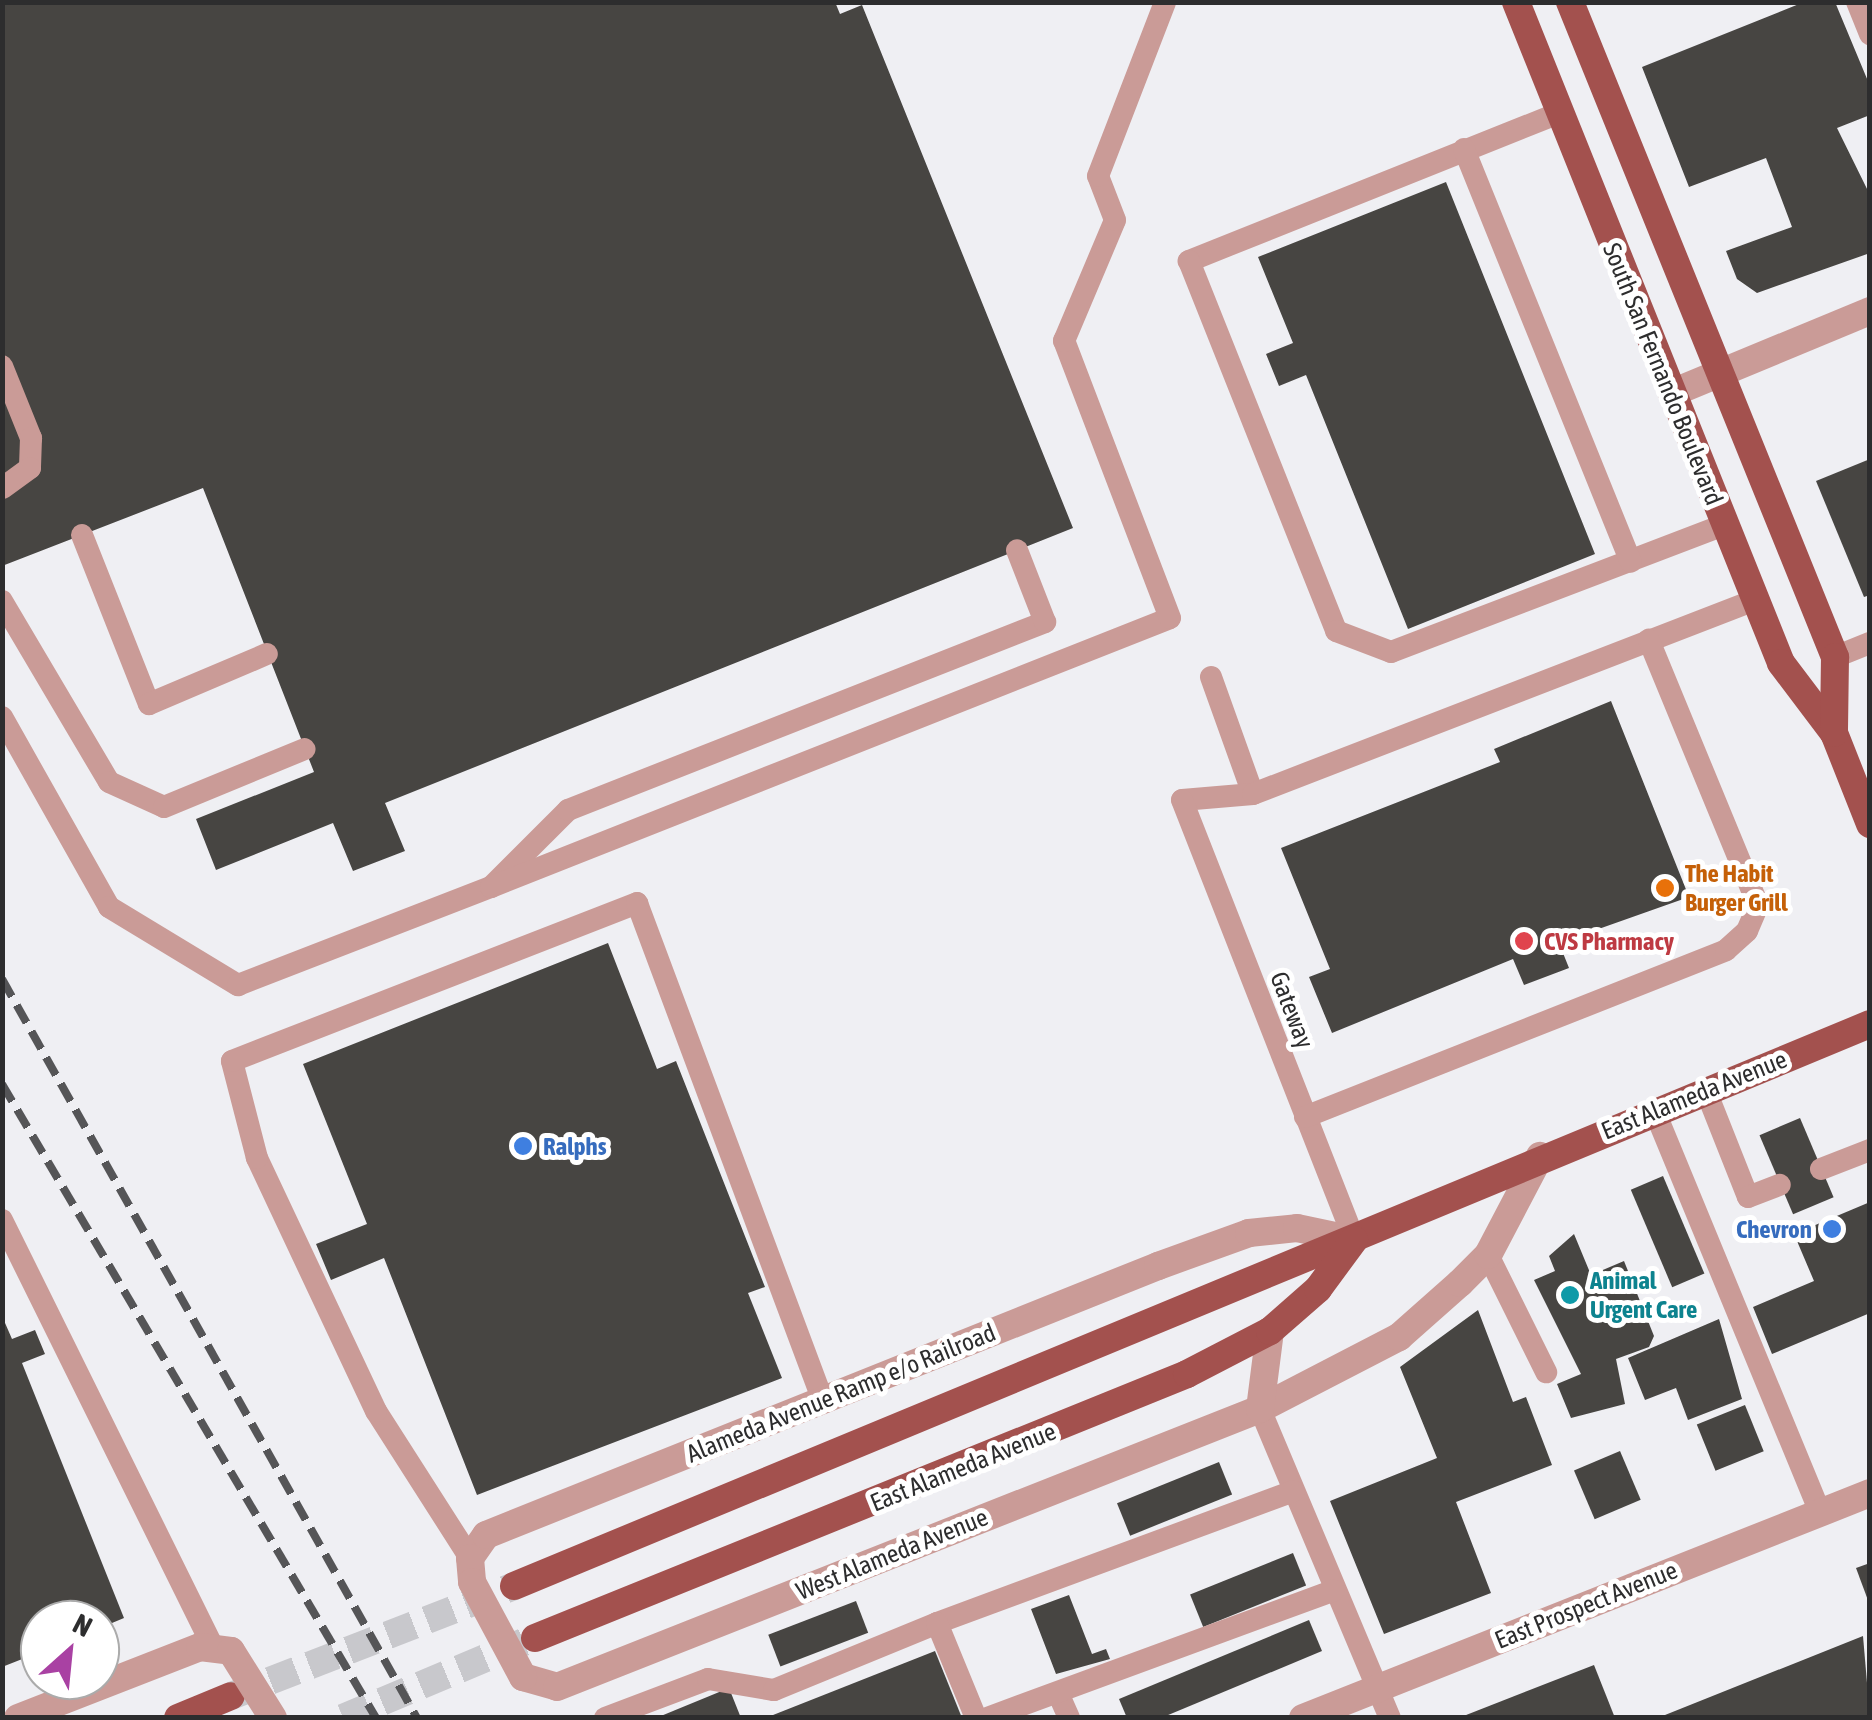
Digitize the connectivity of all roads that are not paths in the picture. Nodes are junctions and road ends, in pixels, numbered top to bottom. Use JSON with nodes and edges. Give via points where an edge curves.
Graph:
{"nodes":[{"id":1,"x":1165,"y":2,"type":"edge"},
{"id":2,"x":1516,"y":2,"type":"edge"},
{"id":3,"x":1570,"y":2,"type":"edge"},
{"id":4,"x":1857,"y":2,"type":"edge"},
{"id":5,"x":1870,"y":35,"type":"edge"},
{"id":6,"x":1559,"y":113,"type":"junction"},
{"id":7,"x":1464,"y":149,"type":"junction"},
{"id":8,"x":1870,"y":311,"type":"edge"},
{"id":9,"x":2,"y":366,"type":"edge"},
{"id":10,"x":1719,"y":371,"type":"junction"},
{"id":11,"x":1672,"y":393,"type":"junction"},
{"id":12,"x":2,"y":488,"type":"edge"},
{"id":13,"x":1724,"y":525,"type":"junction"},
{"id":14,"x":82,"y":535,"type":"dead end"},
{"id":15,"x":1017,"y":550,"type":"dead end"},
{"id":16,"x":1630,"y":562,"type":"junction"},
{"id":17,"x":2,"y":600,"type":"edge"},
{"id":18,"x":1755,"y":600,"type":"junction"},
{"id":19,"x":1649,"y":640,"type":"junction"},
{"id":20,"x":1870,"y":643,"type":"edge"},
{"id":21,"x":268,"y":654,"type":"dead end"},
{"id":22,"x":1836,"y":658,"type":"junction"},
{"id":23,"x":1211,"y":677,"type":"dead end"},
{"id":24,"x":2,"y":717,"type":"edge"},
{"id":25,"x":1834,"y":733,"type":"junction"},
{"id":26,"x":305,"y":748,"type":"dead end"},
{"id":27,"x":1253,"y":794,"type":"junction"},
{"id":28,"x":1870,"y":824,"type":"edge"},
{"id":29,"x":491,"y":887,"type":"junction"},
{"id":30,"x":1870,"y":1024,"type":"edge"},
{"id":31,"x":1706,"y":1091,"type":"junction"},
{"id":32,"x":1655,"y":1112,"type":"junction"},
{"id":33,"x":1305,"y":1117,"type":"junction"},
{"id":34,"x":1870,"y":1150,"type":"edge"},
{"id":35,"x":1540,"y":1156,"type":"junction"},
{"id":36,"x":1821,"y":1169,"type":"dead end"},
{"id":37,"x":1780,"y":1185,"type":"dead end"},
{"id":38,"x":2,"y":1220,"type":"edge"},
{"id":39,"x":1354,"y":1240,"type":"junction"},
{"id":40,"x":1488,"y":1255,"type":"junction"},
{"id":41,"x":1270,"y":1331,"type":"junction"},
{"id":42,"x":1546,"y":1372,"type":"dead end"},
{"id":43,"x":823,"y":1401,"type":"junction"},
{"id":44,"x":1260,"y":1410,"type":"junction"},
{"id":45,"x":1293,"y":1491,"type":"junction"},
{"id":46,"x":1870,"y":1493,"type":"edge"},
{"id":47,"x":1820,"y":1513,"type":"junction"},
{"id":48,"x":470,"y":1558,"type":"junction"},
{"id":49,"x":514,"y":1586,"type":"tunnel mouth"},
{"id":50,"x":1333,"y":1590,"type":"junction"},
{"id":51,"x":937,"y":1623,"type":"junction"},
{"id":52,"x":534,"y":1638,"type":"tunnel mouth"},
{"id":53,"x":222,"y":1648,"type":"junction"},
{"id":54,"x":1375,"y":1689,"type":"junction"},
{"id":55,"x":1058,"y":1692,"type":"junction"},
{"id":56,"x":231,"y":1696,"type":"tunnel mouth"},
{"id":57,"x":18,"y":1718,"type":"edge"},
{"id":58,"x":178,"y":1718,"type":"edge"},
{"id":59,"x":273,"y":1718,"type":"edge"},
{"id":60,"x":605,"y":1718,"type":"edge"},
{"id":61,"x":976,"y":1718,"type":"edge"},
{"id":62,"x":987,"y":1718,"type":"edge"},
{"id":63,"x":1069,"y":1718,"type":"edge"},
{"id":64,"x":1303,"y":1718,"type":"edge"},
{"id":65,"x":1390,"y":1718,"type":"edge"}],
"edges":[{"from":1,"to":29,"type":"lane","via":[[1098,176],[1115,220],[1064,342],[1170,618]]},
{"from":2,"to":6,"type":"main road","name":"South San Fernando Boulevard"},
{"from":3,"to":10,"type":"main road","name":"South San Fernando Boulevard"},
{"from":4,"to":5,"type":"lane"},
{"from":6,"to":7,"type":"lane"},
{"from":6,"to":11,"type":"main road","name":"South San Fernando Boulevard"},
{"from":7,"to":16,"type":"lane"},
{"from":7,"to":16,"type":"lane","via":[[1189,261],[1328,612],[1336,630],[1391,652]]},
{"from":8,"to":10,"type":"street"},
{"from":9,"to":12,"type":"lane","via":[[31,438],[30,468]]},
{"from":10,"to":11,"type":"street"},
{"from":10,"to":22,"type":"main road","name":"South San Fernando Boulevard"},
{"from":11,"to":13,"type":"main road","name":"South San Fernando Boulevard"},
{"from":13,"to":16,"type":"lane"},
{"from":13,"to":18,"type":"main road","name":"South San Fernando Boulevard"},
{"from":14,"to":21,"type":"lane","via":[[149,704]]},
{"from":15,"to":29,"type":"lane","via":[[1045,622],[568,810]]},
{"from":17,"to":26,"type":"lane","via":[[109,782],[164,807]]},
{"from":18,"to":19,"type":"lane"},
{"from":18,"to":25,"type":"main road","name":"South San Fernando Boulevard","via":[[1781,662]]},
{"from":19,"to":27,"type":"lane"},
{"from":19,"to":33,"type":"lane","via":[[1758,904],[1747,931],[1726,950]]},
{"from":20,"to":22,"type":"lane"},
{"from":22,"to":25,"type":"main road","name":"South San Fernando Boulevard"},
{"from":23,"to":27,"type":"lane"},
{"from":24,"to":29,"type":"lane","via":[[109,907],[238,985]]},
{"from":25,"to":28,"type":"main road","name":"South San Fernando Boulevard"},
{"from":27,"to":33,"type":"lane","name":"Gateway","via":[[1182,800]]},
{"from":30,"to":31,"type":"main road","name":"East Alameda Avenue"},
{"from":31,"to":32,"type":"main road","name":"East Alameda Avenue"},
{"from":31,"to":37,"type":"lane","via":[[1748,1197]]},
{"from":32,"to":35,"type":"main road","name":"East Alameda Avenue"},
{"from":32,"to":47,"type":"lane"},
{"from":33,"to":39,"type":"lane","name":"Gateway"},
{"from":34,"to":36,"type":"lane"},
{"from":35,"to":39,"type":"main road","name":"East Alameda Avenue"},
{"from":35,"to":40,"type":"street","name":"West Alameda Avenue"},
{"from":38,"to":53,"type":"lane"},
{"from":39,"to":41,"type":"main road","name":"East Alameda Avenue","via":[[1318,1290]]},
{"from":39,"to":43,"type":"street","name":"Alameda Avenue Ramp e/o Railroad","via":[[1297,1228],[1249,1233]]},
{"from":39,"to":49,"type":"main road","name":"East Alameda Avenue"},
{"from":40,"to":42,"type":"lane"},
{"from":40,"to":44,"type":"street","name":"West Alameda Avenue","via":[[1399,1336]]},
{"from":41,"to":44,"type":"street"},
{"from":41,"to":52,"type":"main road","name":"East Alameda Avenue","via":[[1099,1413]]},
{"from":43,"to":48,"type":"street","name":"Alameda Avenue Ramp e/o Railroad","via":[[486,1534]]},
{"from":43,"to":48,"type":"lane","via":[[637,903],[232,1061],[257,1158],[376,1411]]},
{"from":44,"to":45,"type":"lane"},
{"from":44,"to":48,"type":"street","name":"West Alameda Avenue","bridge":true,"via":[[556,1686],[524,1676],[472,1582]]},
{"from":45,"to":50,"type":"lane"},
{"from":45,"to":51,"type":"lane"},
{"from":46,"to":47,"type":"street","name":"East Prospect Avenue"},
{"from":47,"to":54,"type":"street","name":"East Prospect Avenue"},
{"from":50,"to":54,"type":"lane"},
{"from":50,"to":55,"type":"lane"},
{"from":51,"to":60,"type":"lane","via":[[774,1690],[708,1678]]},
{"from":51,"to":61,"type":"lane"},
{"from":53,"to":57,"type":"street"},
{"from":53,"to":59,"type":"street","bridge":true},
{"from":54,"to":64,"type":"street","name":"East Prospect Avenue"},
{"from":54,"to":65,"type":"lane"},
{"from":55,"to":62,"type":"lane"},
{"from":55,"to":63,"type":"lane"},
{"from":56,"to":58,"type":"main road"}]}
